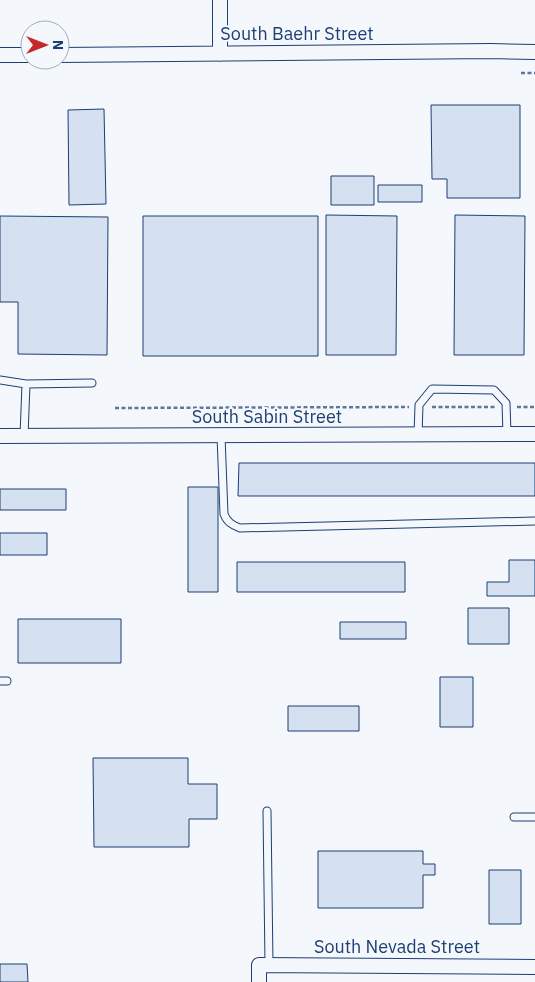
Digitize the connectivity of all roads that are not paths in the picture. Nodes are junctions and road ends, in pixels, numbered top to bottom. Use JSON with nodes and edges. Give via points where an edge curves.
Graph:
{"nodes":[{"id":1,"x":220,"y":0,"type":"edge"},
{"id":2,"x":535,"y":52,"type":"edge"},
{"id":3,"x":70,"y":54,"type":"edge"},
{"id":4,"x":220,"y":54,"type":"junction"},
{"id":5,"x":0,"y":55,"type":"edge"},
{"id":6,"x":20,"y":55,"type":"edge"},
{"id":7,"x":0,"y":380,"type":"edge"},
{"id":8,"x":92,"y":383,"type":"dead end"},
{"id":9,"x":26,"y":384,"type":"junction"},
{"id":10,"x":507,"y":434,"type":"junction"},
{"id":11,"x":535,"y":434,"type":"edge"},
{"id":12,"x":418,"y":435,"type":"junction"},
{"id":13,"x":0,"y":436,"type":"edge"},
{"id":14,"x":24,"y":436,"type":"junction"},
{"id":15,"x":221,"y":436,"type":"junction"},
{"id":16,"x":535,"y":521,"type":"edge"},
{"id":17,"x":267,"y":811,"type":"dead end"},
{"id":18,"x":514,"y":817,"type":"dead end"},
{"id":19,"x":535,"y":817,"type":"edge"},
{"id":20,"x":264,"y":965,"type":"junction"},
{"id":21,"x":535,"y":967,"type":"edge"},
{"id":22,"x":259,"y":982,"type":"edge"}],
"edges":[{"from":1,"to":4,"type":"street"},
{"from":2,"to":4,"type":"street","name":"South Baehr Street"},
{"from":3,"to":4,"type":"street","name":"South Baehr Street"},
{"from":5,"to":6,"type":"street"},
{"from":7,"to":9,"type":"lane"},
{"from":8,"to":9,"type":"lane"},
{"from":9,"to":14,"type":"lane"},
{"from":10,"to":11,"type":"street","name":"South Sabin Street"},
{"from":10,"to":12,"type":"street","name":"South Sabin Street"},
{"from":10,"to":12,"type":"lane","via":[[506,403],[494,390],[432,389],[419,405]]},
{"from":12,"to":15,"type":"street","name":"South Sabin Street"},
{"from":13,"to":14,"type":"street","name":"South Sabin Street"},
{"from":14,"to":15,"type":"street","name":"South Sabin Street"},
{"from":15,"to":16,"type":"lane","via":[[224,514],[229,523],[240,528]]},
{"from":17,"to":20,"type":"lane"},
{"from":18,"to":19,"type":"lane"},
{"from":20,"to":21,"type":"street","name":"South Nevada Street"},
{"from":20,"to":22,"type":"street"}]}
